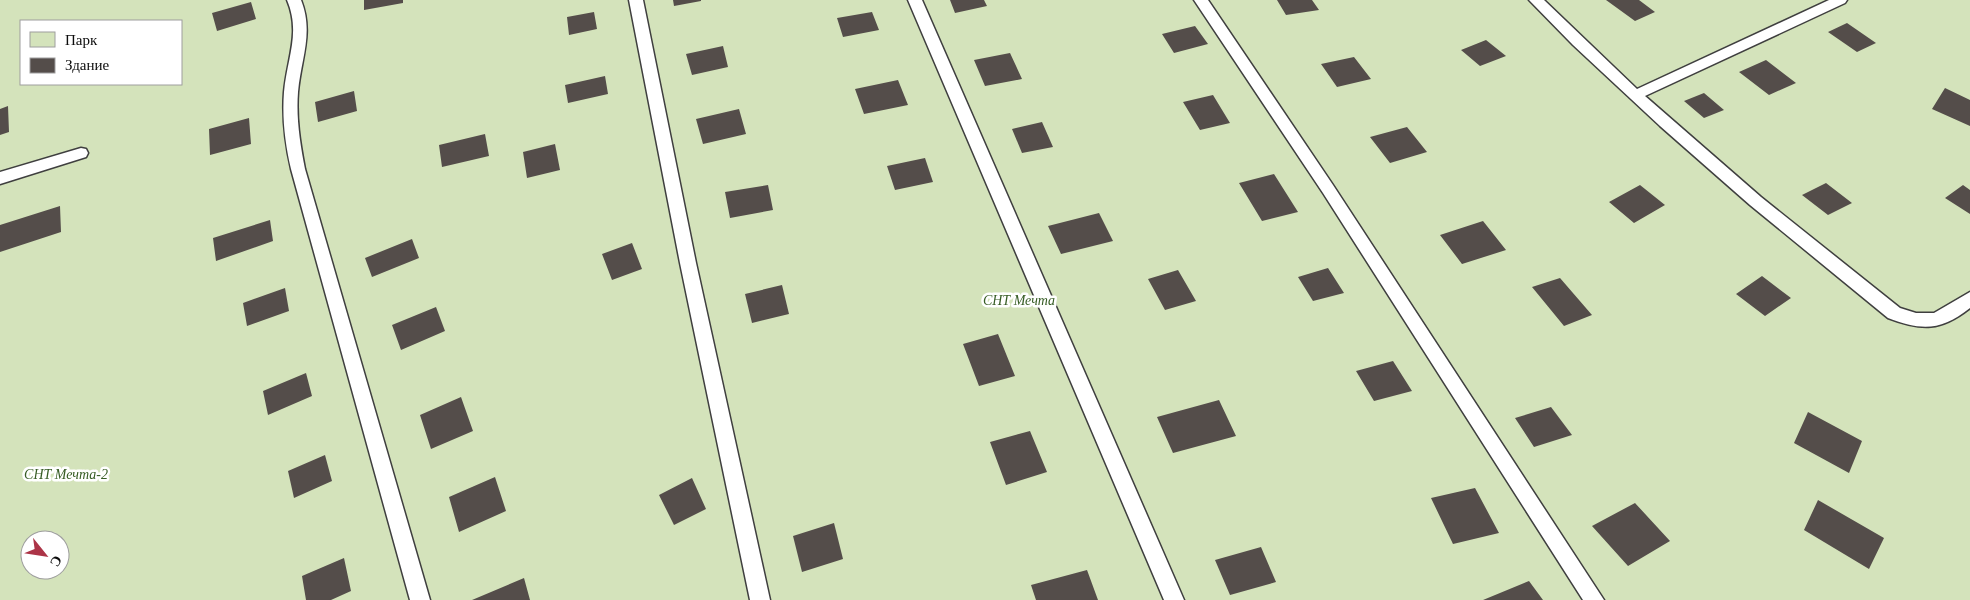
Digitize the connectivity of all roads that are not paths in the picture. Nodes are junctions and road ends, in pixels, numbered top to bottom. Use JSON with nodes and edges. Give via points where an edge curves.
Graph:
{"nodes":[{"id":1,"x":294,"y":0,"type":"edge"},
{"id":2,"x":636,"y":0,"type":"edge"},
{"id":3,"x":915,"y":0,"type":"edge"},
{"id":4,"x":1201,"y":0,"type":"edge"},
{"id":5,"x":1536,"y":0,"type":"edge"},
{"id":6,"x":1840,"y":0,"type":"edge"},
{"id":7,"x":1636,"y":95,"type":"junction"},
{"id":8,"x":81,"y":153,"type":"dead end"},
{"id":9,"x":0,"y":178,"type":"edge"},
{"id":10,"x":1970,"y":298,"type":"edge"},
{"id":11,"x":420,"y":600,"type":"edge"},
{"id":12,"x":760,"y":600,"type":"edge"},
{"id":13,"x":1174,"y":600,"type":"edge"},
{"id":14,"x":1594,"y":600,"type":"edge"}],
"edges":[{"from":1,"to":11,"type":"lane","via":[[302,20],[291,91],[290,131]]},
{"from":2,"to":12,"type":"lane"},
{"from":3,"to":13,"type":"lane"},
{"from":4,"to":14,"type":"lane","via":[[1328,189]]},
{"from":5,"to":7,"type":"lane"},
{"from":6,"to":7,"type":"lane"},
{"from":7,"to":10,"type":"lane","via":[[1748,194],[1894,313],[1925,322],[1939,319]]},
{"from":8,"to":9,"type":"lane"}]}
